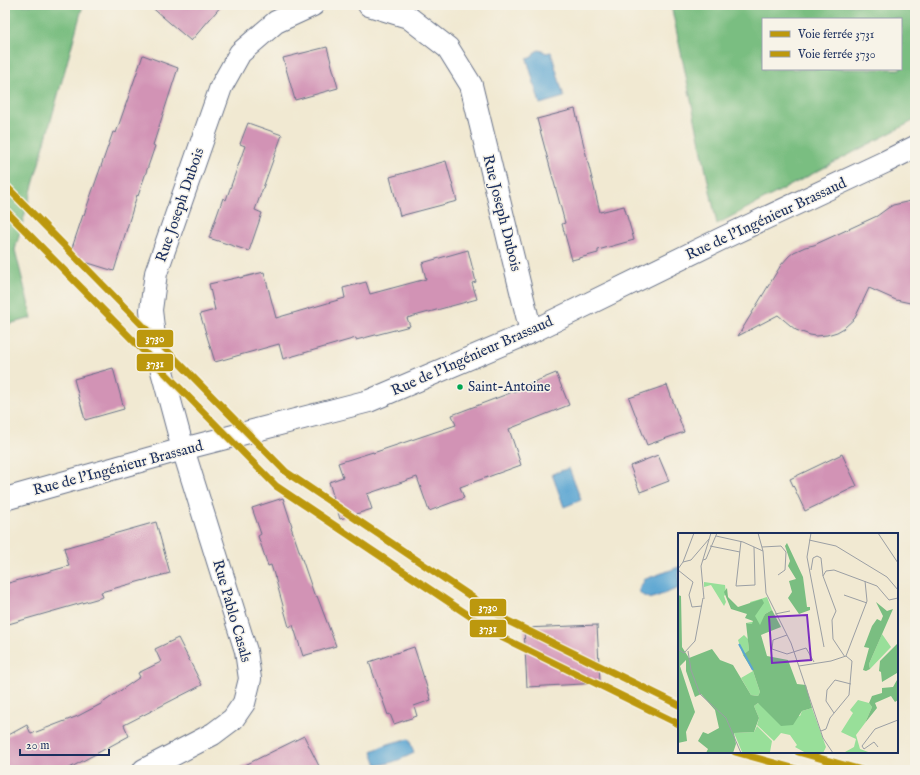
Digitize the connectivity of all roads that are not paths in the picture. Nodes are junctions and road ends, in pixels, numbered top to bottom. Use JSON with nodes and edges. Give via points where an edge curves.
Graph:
{"nodes":[{"id":1,"x":313,"y":5,"type":"edge"},
{"id":2,"x":369,"y":5,"type":"edge"},
{"id":3,"x":915,"y":147,"type":"edge"},
{"id":4,"x":531,"y":332,"type":"junction"},
{"id":5,"x":183,"y":449,"type":"junction"},
{"id":6,"x":5,"y":499,"type":"edge"},
{"id":7,"x":144,"y":770,"type":"edge"}],
"edges":[{"from":1,"to":5,"type":"street","name":"Rue Joseph Dubois","via":[[276,22],[240,53],[221,86],[156,273],[151,310],[155,345]]},
{"from":2,"to":4,"type":"street","name":"Rue Joseph Dubois","via":[[408,17],[448,48],[471,86]]},
{"from":3,"to":4,"type":"street","name":"Rue de l'Ingénieur Brassaud"},
{"from":4,"to":5,"type":"street","name":"Rue de l'Ingénieur Brassaud","via":[[369,401]]},
{"from":5,"to":6,"type":"street","name":"Rue de l'Ingénieur Brassaud"},
{"from":5,"to":7,"type":"street","name":"Rue Pablo Casals","via":[[246,651],[250,679],[244,703],[233,719],[213,734]]}]}
